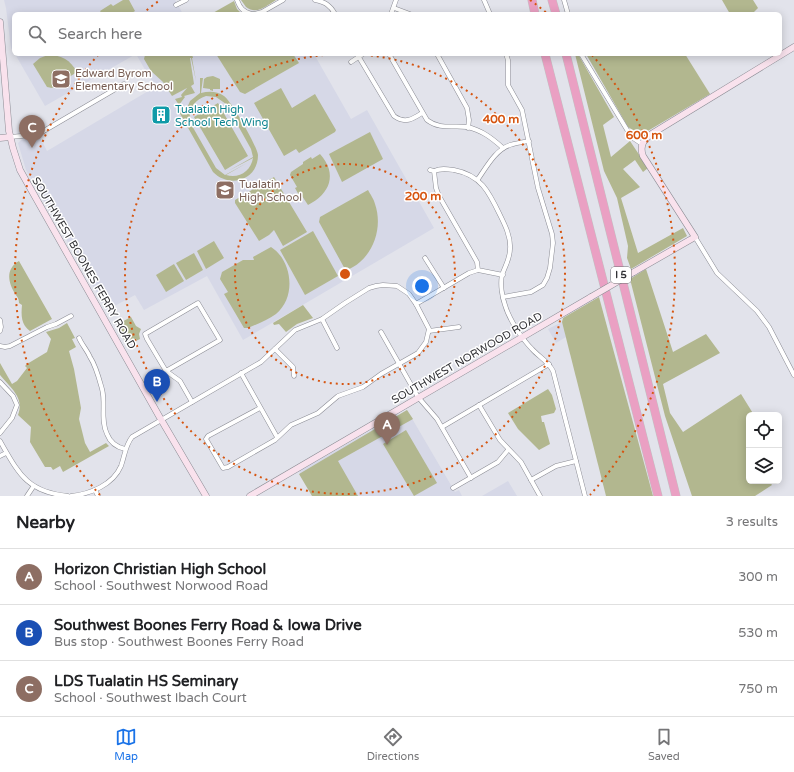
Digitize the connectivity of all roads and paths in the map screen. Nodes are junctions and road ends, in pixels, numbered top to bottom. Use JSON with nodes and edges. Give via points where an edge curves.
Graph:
{"nodes":[{"id":1,"x":186,"y":0,"type":"edge"},
{"id":2,"x":237,"y":0,"type":"edge"},
{"id":3,"x":283,"y":0,"type":"edge"},
{"id":4,"x":315,"y":0,"type":"edge"},
{"id":5,"x":396,"y":0,"type":"edge"},
{"id":6,"x":484,"y":0,"type":"edge"},
{"id":7,"x":532,"y":0,"type":"edge"},
{"id":8,"x":552,"y":0,"type":"edge"},
{"id":9,"x":564,"y":0,"type":"edge"},
{"id":10,"x":176,"y":5,"type":"dead end"},
{"id":11,"x":394,"y":8,"type":"junction"},
{"id":12,"x":245,"y":12,"type":"edge"},
{"id":13,"x":262,"y":12,"type":"edge"},
{"id":14,"x":334,"y":12,"type":"edge"},
{"id":15,"x":392,"y":12,"type":"edge"},
{"id":16,"x":405,"y":12,"type":"edge"},
{"id":17,"x":489,"y":12,"type":"edge"},
{"id":18,"x":535,"y":12,"type":"edge"},
{"id":19,"x":555,"y":12,"type":"edge"},
{"id":20,"x":567,"y":12,"type":"edge"},
{"id":21,"x":0,"y":22,"type":"edge"},
{"id":22,"x":794,"y":47,"type":"edge"},
{"id":23,"x":782,"y":54,"type":"edge"},
{"id":24,"x":358,"y":56,"type":"edge"},
{"id":25,"x":390,"y":56,"type":"edge"},
{"id":26,"x":438,"y":56,"type":"edge"},
{"id":27,"x":507,"y":56,"type":"edge"},
{"id":28,"x":546,"y":56,"type":"edge"},
{"id":29,"x":566,"y":56,"type":"edge"},
{"id":30,"x":582,"y":56,"type":"edge"},
{"id":31,"x":779,"y":56,"type":"edge"},
{"id":32,"x":351,"y":62,"type":"dead end"},
{"id":33,"x":124,"y":84,"type":"dead end"},
{"id":34,"x":422,"y":113,"type":"junction"},
{"id":35,"x":468,"y":128,"type":"junction"},
{"id":36,"x":10,"y":137,"type":"junction"},
{"id":37,"x":0,"y":138,"type":"edge"},
{"id":38,"x":529,"y":141,"type":"junction"},
{"id":39,"x":642,"y":144,"type":"junction"},
{"id":40,"x":503,"y":148,"type":"junction"},
{"id":41,"x":478,"y":180,"type":"junction"},
{"id":42,"x":694,"y":237,"type":"junction"},
{"id":43,"x":425,"y":258,"type":"dead end"},
{"id":44,"x":478,"y":270,"type":"junction"},
{"id":45,"x":503,"y":274,"type":"junction"},
{"id":46,"x":444,"y":288,"type":"junction"},
{"id":47,"x":503,"y":297,"type":"junction"},
{"id":48,"x":416,"y":304,"type":"junction"},
{"id":49,"x":71,"y":316,"type":"dead end"},
{"id":50,"x":322,"y":319,"type":"junction"},
{"id":51,"x":0,"y":320,"type":"edge"},
{"id":52,"x":459,"y":327,"type":"dead end"},
{"id":53,"x":0,"y":331,"type":"edge"},
{"id":54,"x":429,"y":331,"type":"junction"},
{"id":55,"x":381,"y":332,"type":"dead end"},
{"id":56,"x":522,"y":337,"type":"junction"},
{"id":57,"x":79,"y":338,"type":"dead end"},
{"id":58,"x":0,"y":346,"type":"edge"},
{"id":59,"x":337,"y":348,"type":"dead end"},
{"id":60,"x":275,"y":349,"type":"junction"},
{"id":61,"x":399,"y":364,"type":"junction"},
{"id":62,"x":549,"y":364,"type":"junction"},
{"id":63,"x":166,"y":371,"type":"junction"},
{"id":64,"x":241,"y":373,"type":"junction"},
{"id":65,"x":794,"y":375,"type":"edge"},
{"id":66,"x":294,"y":376,"type":"dead end"},
{"id":67,"x":0,"y":382,"type":"edge"},
{"id":68,"x":418,"y":397,"type":"junction"},
{"id":69,"x":192,"y":402,"type":"junction"},
{"id":70,"x":480,"y":405,"type":"junction"},
{"id":71,"x":260,"y":408,"type":"junction"},
{"id":72,"x":161,"y":420,"type":"junction"},
{"id":73,"x":442,"y":427,"type":"junction"},
{"id":74,"x":0,"y":433,"type":"edge"},
{"id":75,"x":277,"y":437,"type":"junction"},
{"id":76,"x":0,"y":441,"type":"edge"},
{"id":77,"x":125,"y":449,"type":"junction"},
{"id":78,"x":508,"y":450,"type":"junction"},
{"id":79,"x":6,"y":453,"type":"junction"},
{"id":80,"x":0,"y":456,"type":"edge"},
{"id":81,"x":576,"y":461,"type":"junction"},
{"id":82,"x":471,"y":478,"type":"junction"},
{"id":83,"x":532,"y":480,"type":"junction"},
{"id":84,"x":33,"y":487,"type":"junction"},
{"id":85,"x":454,"y":488,"type":"dead end"},
{"id":86,"x":94,"y":490,"type":"junction"},
{"id":87,"x":28,"y":496,"type":"edge"},
{"id":88,"x":68,"y":496,"type":"edge"},
{"id":89,"x":71,"y":496,"type":"edge"},
{"id":90,"x":98,"y":496,"type":"edge"},
{"id":91,"x":206,"y":496,"type":"edge"},
{"id":92,"x":250,"y":496,"type":"edge"},
{"id":93,"x":540,"y":496,"type":"edge"},
{"id":94,"x":585,"y":496,"type":"edge"},
{"id":95,"x":658,"y":496,"type":"edge"},
{"id":96,"x":676,"y":496,"type":"edge"}],
"edges":[{"from":1,"to":10,"type":"street"},
{"from":2,"to":12,"type":"street"},
{"from":3,"to":13,"type":"street"},
{"from":4,"to":14,"type":"street","via":[[326,4]]},
{"from":5,"to":11,"type":"street"},
{"from":6,"to":17,"type":"street"},
{"from":7,"to":18,"type":"highway"},
{"from":8,"to":19,"type":"highway"},
{"from":9,"to":20,"type":"street"},
{"from":11,"to":15,"type":"street"},
{"from":11,"to":16,"type":"street"},
{"from":21,"to":36,"type":"street","name":"SOUTHWEST BOONES FERRY ROAD"},
{"from":22,"to":23,"type":"street"},
{"from":24,"to":32,"type":"street"},
{"from":24,"to":34,"type":"street","via":[[394,116],[400,120],[408,120]]},
{"from":25,"to":34,"type":"street"},
{"from":26,"to":35,"type":"street","via":[[467,108]]},
{"from":27,"to":38,"type":"street","via":[[508,85],[522,110]]},
{"from":28,"to":95,"type":"highway","number":"I 5"},
{"from":29,"to":96,"type":"highway","number":"I 5"},
{"from":30,"to":39,"type":"street","via":[[629,133]]},
{"from":31,"to":39,"type":"street","via":[[653,133]]},
{"from":33,"to":36,"type":"street","via":[[39,133]]},
{"from":34,"to":35,"type":"street","via":[[427,120],[438,126]]},
{"from":35,"to":40,"type":"street","via":[[483,133]]},
{"from":36,"to":37,"type":"street"},
{"from":36,"to":72,"type":"street","name":"SOUTHWEST BOONES FERRY ROAD","via":[[20,170]]},
{"from":38,"to":40,"type":"street"},
{"from":38,"to":47,"type":"street","via":[[538,188],[552,234],[550,268],[543,285],[537,290]]},
{"from":39,"to":42,"type":"street","via":[[646,161]]},
{"from":40,"to":41,"type":"street"},
{"from":41,"to":44,"type":"street","via":[[460,171],[432,170],[439,196],[477,262]]},
{"from":41,"to":45,"type":"street","via":[[489,193],[510,239],[510,258]]},
{"from":42,"to":56,"type":"street","name":"SOUTHWEST NORWOOD ROAD","bridge":true},
{"from":42,"to":65,"type":"street","via":[[717,273],[757,311],[769,327]]},
{"from":43,"to":46,"type":"street"},
{"from":44,"to":45,"type":"street"},
{"from":44,"to":46,"type":"street"},
{"from":45,"to":47,"type":"street"},
{"from":46,"to":48,"type":"street"},
{"from":47,"to":56,"type":"street","via":[[505,307]]},
{"from":48,"to":50,"type":"street","via":[[409,294],[400,288],[390,285],[376,286],[344,303]]},
{"from":48,"to":54,"type":"street","via":[[428,324]]},
{"from":49,"to":58,"type":"street","via":[[10,346]]},
{"from":50,"to":59,"type":"street"},
{"from":50,"to":60,"type":"street","via":[[295,330]]},
{"from":51,"to":53,"type":"street"},
{"from":52,"to":54,"type":"street"},
{"from":54,"to":61,"type":"street","via":[[423,348]]},
{"from":55,"to":61,"type":"street"},
{"from":56,"to":62,"type":"street"},
{"from":56,"to":68,"type":"street","name":"SOUTHWEST NORWOOD ROAD"},
{"from":57,"to":77,"type":"street","via":[[95,368],[102,391],[106,433],[113,444]]},
{"from":60,"to":64,"type":"street","via":[[261,362]]},
{"from":60,"to":66,"type":"street","via":[[293,368]]},
{"from":61,"to":68,"type":"street"},
{"from":61,"to":75,"type":"street","via":[[363,387],[338,396],[318,413],[291,425]]},
{"from":62,"to":70,"type":"street"},
{"from":62,"to":81,"type":"street"},
{"from":63,"to":63,"type":"street","via":[[145,334],[198,303],[220,340]]},
{"from":63,"to":69,"type":"street","via":[[180,382]]},
{"from":64,"to":69,"type":"street"},
{"from":64,"to":71,"type":"street"},
{"from":67,"to":74,"type":"street","via":[[13,396],[17,405],[8,424]]},
{"from":68,"to":73,"type":"street"},
{"from":68,"to":92,"type":"street","name":"SOUTHWEST NORWOOD ROAD"},
{"from":69,"to":72,"type":"street"},
{"from":70,"to":73,"type":"street"},
{"from":70,"to":78,"type":"street"},
{"from":71,"to":75,"type":"street"},
{"from":71,"to":75,"type":"street","via":[[208,436],[206,439],[221,466],[228,467]]},
{"from":72,"to":77,"type":"street","via":[[132,437]]},
{"from":72,"to":91,"type":"street","name":"SOUTHWEST BOONES FERRY ROAD"},
{"from":73,"to":82,"type":"street"},
{"from":76,"to":79,"type":"street"},
{"from":77,"to":86,"type":"street","via":[[115,476]]},
{"from":78,"to":82,"type":"street","via":[[498,462]]},
{"from":78,"to":83,"type":"street","via":[[521,462]]},
{"from":79,"to":80,"type":"street"},
{"from":79,"to":84,"type":"street","via":[[18,472]]},
{"from":81,"to":83,"type":"street","via":[[556,466]]},
{"from":81,"to":94,"type":"street"},
{"from":82,"to":85,"type":"street"},
{"from":83,"to":93,"type":"street"},
{"from":84,"to":87,"type":"street"},
{"from":84,"to":88,"type":"street"},
{"from":86,"to":89,"type":"street","via":[[83,495]]},
{"from":86,"to":90,"type":"street"}]}
